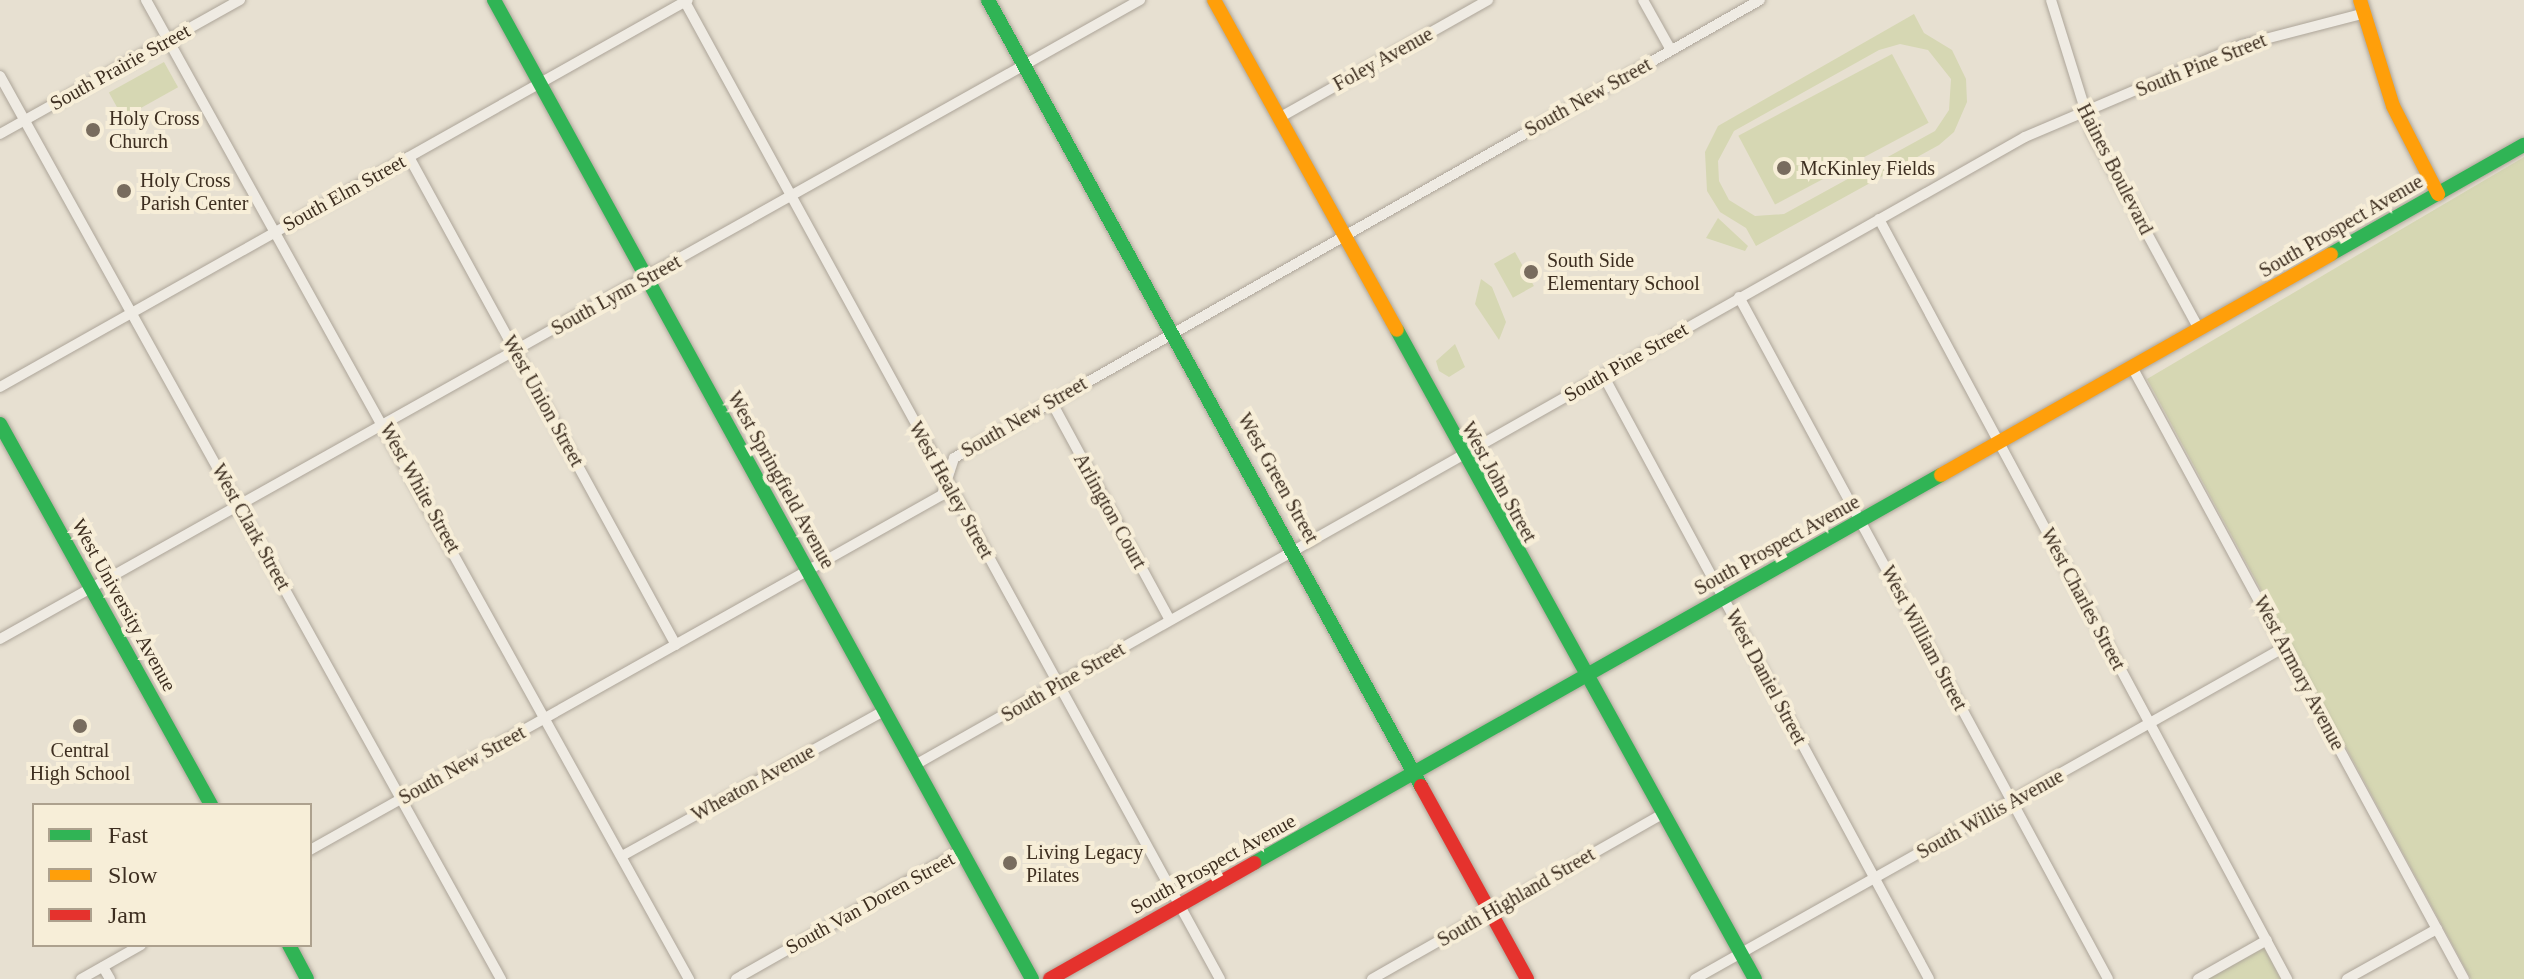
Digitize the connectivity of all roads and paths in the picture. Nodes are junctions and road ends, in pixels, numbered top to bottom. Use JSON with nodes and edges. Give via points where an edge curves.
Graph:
{"nodes":[{"id":1,"x":146,"y":0,"type":"edge"},
{"id":2,"x":240,"y":0,"type":"edge"},
{"id":3,"x":494,"y":0,"type":"edge"},
{"id":4,"x":988,"y":0,"type":"edge"},
{"id":5,"x":1140,"y":0,"type":"edge"},
{"id":6,"x":1214,"y":0,"type":"edge"},
{"id":7,"x":1488,"y":0,"type":"edge"},
{"id":8,"x":1643,"y":0,"type":"edge"},
{"id":9,"x":1760,"y":0,"type":"edge"},
{"id":10,"x":2051,"y":0,"type":"edge"},
{"id":11,"x":686,"y":1,"type":"edge"},
{"id":12,"x":2361,"y":7,"type":"edge"},
{"id":13,"x":169,"y":40,"type":"junction"},
{"id":14,"x":1671,"y":50,"type":"junction"},
{"id":15,"x":1024,"y":64,"type":"junction"},
{"id":16,"x":0,"y":76,"type":"edge"},
{"id":17,"x":540,"y":83,"type":"junction"},
{"id":18,"x":2085,"y":113,"type":"junction"},
{"id":19,"x":1279,"y":118,"type":"junction"},
{"id":20,"x":25,"y":120,"type":"junction"},
{"id":21,"x":0,"y":134,"type":"edge"},
{"id":22,"x":2524,"y":145,"type":"edge"},
{"id":23,"x":409,"y":157,"type":"junction"},
{"id":24,"x":2438,"y":194,"type":"junction"},
{"id":25,"x":792,"y":198,"type":"junction"},
{"id":26,"x":1879,"y":219,"type":"junction"},
{"id":27,"x":277,"y":231,"type":"junction"},
{"id":28,"x":1342,"y":236,"type":"junction"},
{"id":29,"x":647,"y":277,"type":"junction"},
{"id":30,"x":1739,"y":297,"type":"junction"},
{"id":31,"x":131,"y":313,"type":"junction"},
{"id":32,"x":2199,"y":329,"type":"junction"},
{"id":33,"x":1174,"y":330,"type":"junction"},
{"id":34,"x":516,"y":351,"type":"junction"},
{"id":35,"x":2132,"y":367,"type":"junction"},
{"id":36,"x":1603,"y":375,"type":"junction"},
{"id":37,"x":0,"y":387,"type":"edge"},
{"id":38,"x":1051,"y":401,"type":"junction"},
{"id":39,"x":0,"y":424,"type":"edge"},
{"id":40,"x":385,"y":425,"type":"junction"},
{"id":41,"x":1999,"y":443,"type":"junction"},
{"id":42,"x":1462,"y":456,"type":"junction"},
{"id":43,"x":945,"y":479,"type":"junction"},
{"id":44,"x":239,"y":505,"type":"junction"},
{"id":45,"x":1861,"y":521,"type":"junction"},
{"id":46,"x":1294,"y":548,"type":"junction"},
{"id":47,"x":807,"y":569,"type":"junction"},
{"id":48,"x":92,"y":588,"type":"junction"},
{"id":49,"x":1724,"y":598,"type":"junction"},
{"id":50,"x":1170,"y":620,"type":"junction"},
{"id":51,"x":0,"y":639,"type":"edge"},
{"id":52,"x":676,"y":645,"type":"junction"},
{"id":53,"x":2285,"y":647,"type":"junction"},
{"id":54,"x":1584,"y":677,"type":"junction"},
{"id":55,"x":1059,"y":684,"type":"junction"},
{"id":56,"x":885,"y":710,"type":"junction"},
{"id":57,"x":546,"y":718,"type":"junction"},
{"id":58,"x":2150,"y":724,"type":"junction"},
{"id":59,"x":915,"y":765,"type":"junction"},
{"id":60,"x":1416,"y":772,"type":"junction"},
{"id":61,"x":402,"y":798,"type":"junction"},
{"id":62,"x":2012,"y":801,"type":"junction"},
{"id":63,"x":210,"y":803,"type":"edge"},
{"id":64,"x":1661,"y":815,"type":"junction"},
{"id":65,"x":312,"y":849,"type":"edge"},
{"id":66,"x":961,"y":851,"type":"junction"},
{"id":67,"x":622,"y":856,"type":"junction"},
{"id":68,"x":1875,"y":878,"type":"junction"},
{"id":69,"x":1180,"y":906,"type":"junction"},
{"id":70,"x":1491,"y":911,"type":"junction"},
{"id":71,"x":2437,"y":929,"type":"junction"},
{"id":72,"x":2267,"y":940,"type":"junction"},
{"id":73,"x":138,"y":947,"type":"edge"},
{"id":74,"x":290,"y":947,"type":"edge"},
{"id":75,"x":1741,"y":954,"type":"junction"},
{"id":76,"x":103,"y":967,"type":"junction"},
{"id":77,"x":81,"y":979,"type":"edge"},
{"id":78,"x":110,"y":979,"type":"edge"},
{"id":79,"x":307,"y":979,"type":"edge"},
{"id":80,"x":501,"y":979,"type":"edge"},
{"id":81,"x":689,"y":979,"type":"edge"},
{"id":82,"x":736,"y":979,"type":"edge"},
{"id":83,"x":1032,"y":979,"type":"edge"},
{"id":84,"x":1050,"y":979,"type":"edge"},
{"id":85,"x":1220,"y":979,"type":"edge"},
{"id":86,"x":1372,"y":979,"type":"edge"},
{"id":87,"x":1527,"y":979,"type":"edge"},
{"id":88,"x":1695,"y":979,"type":"edge"},
{"id":89,"x":1755,"y":979,"type":"edge"},
{"id":90,"x":1929,"y":979,"type":"edge"},
{"id":91,"x":2108,"y":979,"type":"edge"},
{"id":92,"x":2198,"y":979,"type":"edge"},
{"id":93,"x":2287,"y":979,"type":"edge"},
{"id":94,"x":2347,"y":979,"type":"edge"},
{"id":95,"x":2464,"y":979,"type":"edge"}],
"edges":[{"from":1,"to":13,"type":"street","name":"West White Street"},
{"from":2,"to":13,"type":"street","name":"South Prairie Street"},
{"from":3,"to":17,"type":"main road","name":"West Springfield Avenue"},
{"from":4,"to":15,"type":"main road","name":"West Green Street"},
{"from":5,"to":15,"type":"street","name":"South Lynn Street"},
{"from":6,"to":19,"type":"main road","name":"West John Street"},
{"from":7,"to":19,"type":"street","name":"Foley Avenue"},
{"from":8,"to":14,"type":"street"},
{"from":9,"to":14,"type":"street","name":"South New Street"},
{"from":10,"to":18,"type":"street","name":"Haines Boulevard"},
{"from":11,"to":17,"type":"street","name":"South Elm Street"},
{"from":11,"to":25,"type":"street","name":"West Healey Street"},
{"from":12,"to":18,"type":"street","name":"South Pine Street","via":[[2242,45]]},
{"from":12,"to":24,"type":"main road","via":[[2393,106]]},
{"from":13,"to":20,"type":"street","name":"South Prairie Street"},
{"from":13,"to":27,"type":"street","name":"West White Street"},
{"from":14,"to":28,"type":"street","name":"South New Street"},
{"from":15,"to":25,"type":"street","name":"South Lynn Street"},
{"from":15,"to":33,"type":"main road","name":"West Green Street"},
{"from":16,"to":20,"type":"street","name":"West Clark Street"},
{"from":17,"to":23,"type":"street","name":"South Elm Street"},
{"from":17,"to":29,"type":"main road","name":"West Springfield Avenue"},
{"from":18,"to":26,"type":"street","name":"South Pine Street","via":[[2025,137]]},
{"from":18,"to":32,"type":"street","name":"Haines Boulevard"},
{"from":19,"to":28,"type":"main road","name":"West John Street"},
{"from":20,"to":21,"type":"street","name":"South Prairie Street"},
{"from":20,"to":31,"type":"street","name":"West Clark Street"},
{"from":22,"to":24,"type":"main road","name":"South Prospect Avenue"},
{"from":23,"to":27,"type":"street","name":"South Elm Street"},
{"from":23,"to":34,"type":"street","name":"West Union Street"},
{"from":24,"to":32,"type":"main road","name":"South Prospect Avenue"},
{"from":25,"to":29,"type":"street","name":"South Lynn Street"},
{"from":25,"to":43,"type":"street","name":"West Healey Street"},
{"from":26,"to":30,"type":"street","name":"South Pine Street"},
{"from":26,"to":41,"type":"street","name":"West Charles Street"},
{"from":27,"to":31,"type":"street","name":"South Elm Street"},
{"from":27,"to":40,"type":"street","name":"West White Street"},
{"from":28,"to":33,"type":"street","name":"South New Street"},
{"from":28,"to":42,"type":"main road","name":"West John Street"},
{"from":29,"to":34,"type":"street","name":"South Lynn Street"},
{"from":29,"to":47,"type":"main road","name":"West Springfield Avenue"},
{"from":30,"to":36,"type":"street","name":"South Pine Street"},
{"from":30,"to":45,"type":"street","name":"West William Street"},
{"from":31,"to":37,"type":"street","name":"South Elm Street"},
{"from":31,"to":44,"type":"street","name":"West Clark Street"},
{"from":32,"to":35,"type":"main road","name":"South Prospect Avenue"},
{"from":33,"to":38,"type":"street","name":"South New Street"},
{"from":33,"to":46,"type":"main road","name":"West Green Street"},
{"from":34,"to":40,"type":"street","name":"South Lynn Street"},
{"from":34,"to":52,"type":"street","name":"West Union Street"},
{"from":35,"to":41,"type":"main road","name":"South Prospect Avenue"},
{"from":35,"to":53,"type":"street","name":"West Armory Avenue"},
{"from":36,"to":42,"type":"street","name":"South Pine Street"},
{"from":36,"to":49,"type":"street","name":"West Daniel Street"},
{"from":38,"to":43,"type":"street","name":"South New Street","via":[[951,460]]},
{"from":38,"to":50,"type":"street","name":"Arlington Court"},
{"from":39,"to":48,"type":"main road","name":"West University Avenue"},
{"from":40,"to":44,"type":"street","name":"South Lynn Street"},
{"from":40,"to":57,"type":"street","name":"West White Street"},
{"from":41,"to":45,"type":"main road","name":"South Prospect Avenue"},
{"from":41,"to":58,"type":"street","name":"West Charles Street"},
{"from":42,"to":46,"type":"street","name":"South Pine Street"},
{"from":42,"to":54,"type":"main road","name":"West John Street"},
{"from":43,"to":47,"type":"street","name":"South New Street","via":[[942,495]]},
{"from":43,"to":55,"type":"street","name":"West Healey Street"},
{"from":44,"to":48,"type":"street","name":"South Lynn Street"},
{"from":44,"to":61,"type":"street","name":"West Clark Street"},
{"from":45,"to":49,"type":"main road","name":"South Prospect Avenue"},
{"from":45,"to":62,"type":"street","name":"West William Street"},
{"from":46,"to":50,"type":"street","name":"South Pine Street"},
{"from":46,"to":60,"type":"main road","name":"West Green Street"},
{"from":47,"to":52,"type":"street","name":"South New Street"},
{"from":47,"to":56,"type":"main road","name":"West Springfield Avenue"},
{"from":48,"to":51,"type":"street","name":"South Lynn Street"},
{"from":48,"to":63,"type":"main road","name":"West University Avenue"},
{"from":49,"to":54,"type":"main road","name":"South Prospect Avenue"},
{"from":49,"to":68,"type":"street","name":"West Daniel Street"},
{"from":50,"to":55,"type":"street","name":"South Pine Street"},
{"from":52,"to":57,"type":"street","name":"South New Street"},
{"from":53,"to":58,"type":"street","name":"South Willis Avenue"},
{"from":53,"to":71,"type":"street","name":"West Armory Avenue"},
{"from":54,"to":60,"type":"main road","name":"South Prospect Avenue"},
{"from":54,"to":64,"type":"main road","name":"West John Street"},
{"from":55,"to":59,"type":"street","name":"South Pine Street"},
{"from":55,"to":69,"type":"street","name":"West Healey Street"},
{"from":56,"to":59,"type":"main road","name":"West Springfield Avenue"},
{"from":56,"to":67,"type":"street","name":"Wheaton Avenue"},
{"from":57,"to":61,"type":"street","name":"South New Street"},
{"from":57,"to":67,"type":"street","name":"West White Street"},
{"from":58,"to":62,"type":"street","name":"South Willis Avenue"},
{"from":58,"to":72,"type":"street","name":"West Charles Street"},
{"from":59,"to":66,"type":"main road","name":"West Springfield Avenue"},
{"from":60,"to":69,"type":"main road","name":"South Prospect Avenue"},
{"from":60,"to":70,"type":"main road","name":"West Green Street"},
{"from":61,"to":65,"type":"street","name":"South New Street"},
{"from":61,"to":80,"type":"street","name":"West Clark Street"},
{"from":62,"to":68,"type":"street","name":"South Willis Avenue"},
{"from":62,"to":91,"type":"street","name":"West William Street"},
{"from":64,"to":70,"type":"street","name":"South Highland Street"},
{"from":64,"to":75,"type":"main road","name":"West John Street"},
{"from":66,"to":82,"type":"street","name":"South Van Doren Street"},
{"from":66,"to":83,"type":"main road","name":"West Springfield Avenue"},
{"from":67,"to":81,"type":"street","name":"West White Street"},
{"from":68,"to":75,"type":"street","name":"South Willis Avenue"},
{"from":68,"to":90,"type":"street","name":"West Daniel Street"},
{"from":69,"to":84,"type":"main road","name":"South Prospect Avenue"},
{"from":69,"to":85,"type":"street","name":"West Healey Street"},
{"from":70,"to":86,"type":"street","name":"South Highland Street"},
{"from":70,"to":87,"type":"main road","name":"West Green Street"},
{"from":71,"to":94,"type":"street"},
{"from":71,"to":95,"type":"street","name":"West Armory Avenue"},
{"from":72,"to":92,"type":"street"},
{"from":72,"to":93,"type":"street","name":"West Charles Street"},
{"from":73,"to":76,"type":"street"},
{"from":74,"to":79,"type":"main road"},
{"from":75,"to":88,"type":"street","name":"South Willis Avenue"},
{"from":75,"to":89,"type":"main road","name":"West John Street"},
{"from":76,"to":77,"type":"street"},
{"from":76,"to":78,"type":"street"}]}
